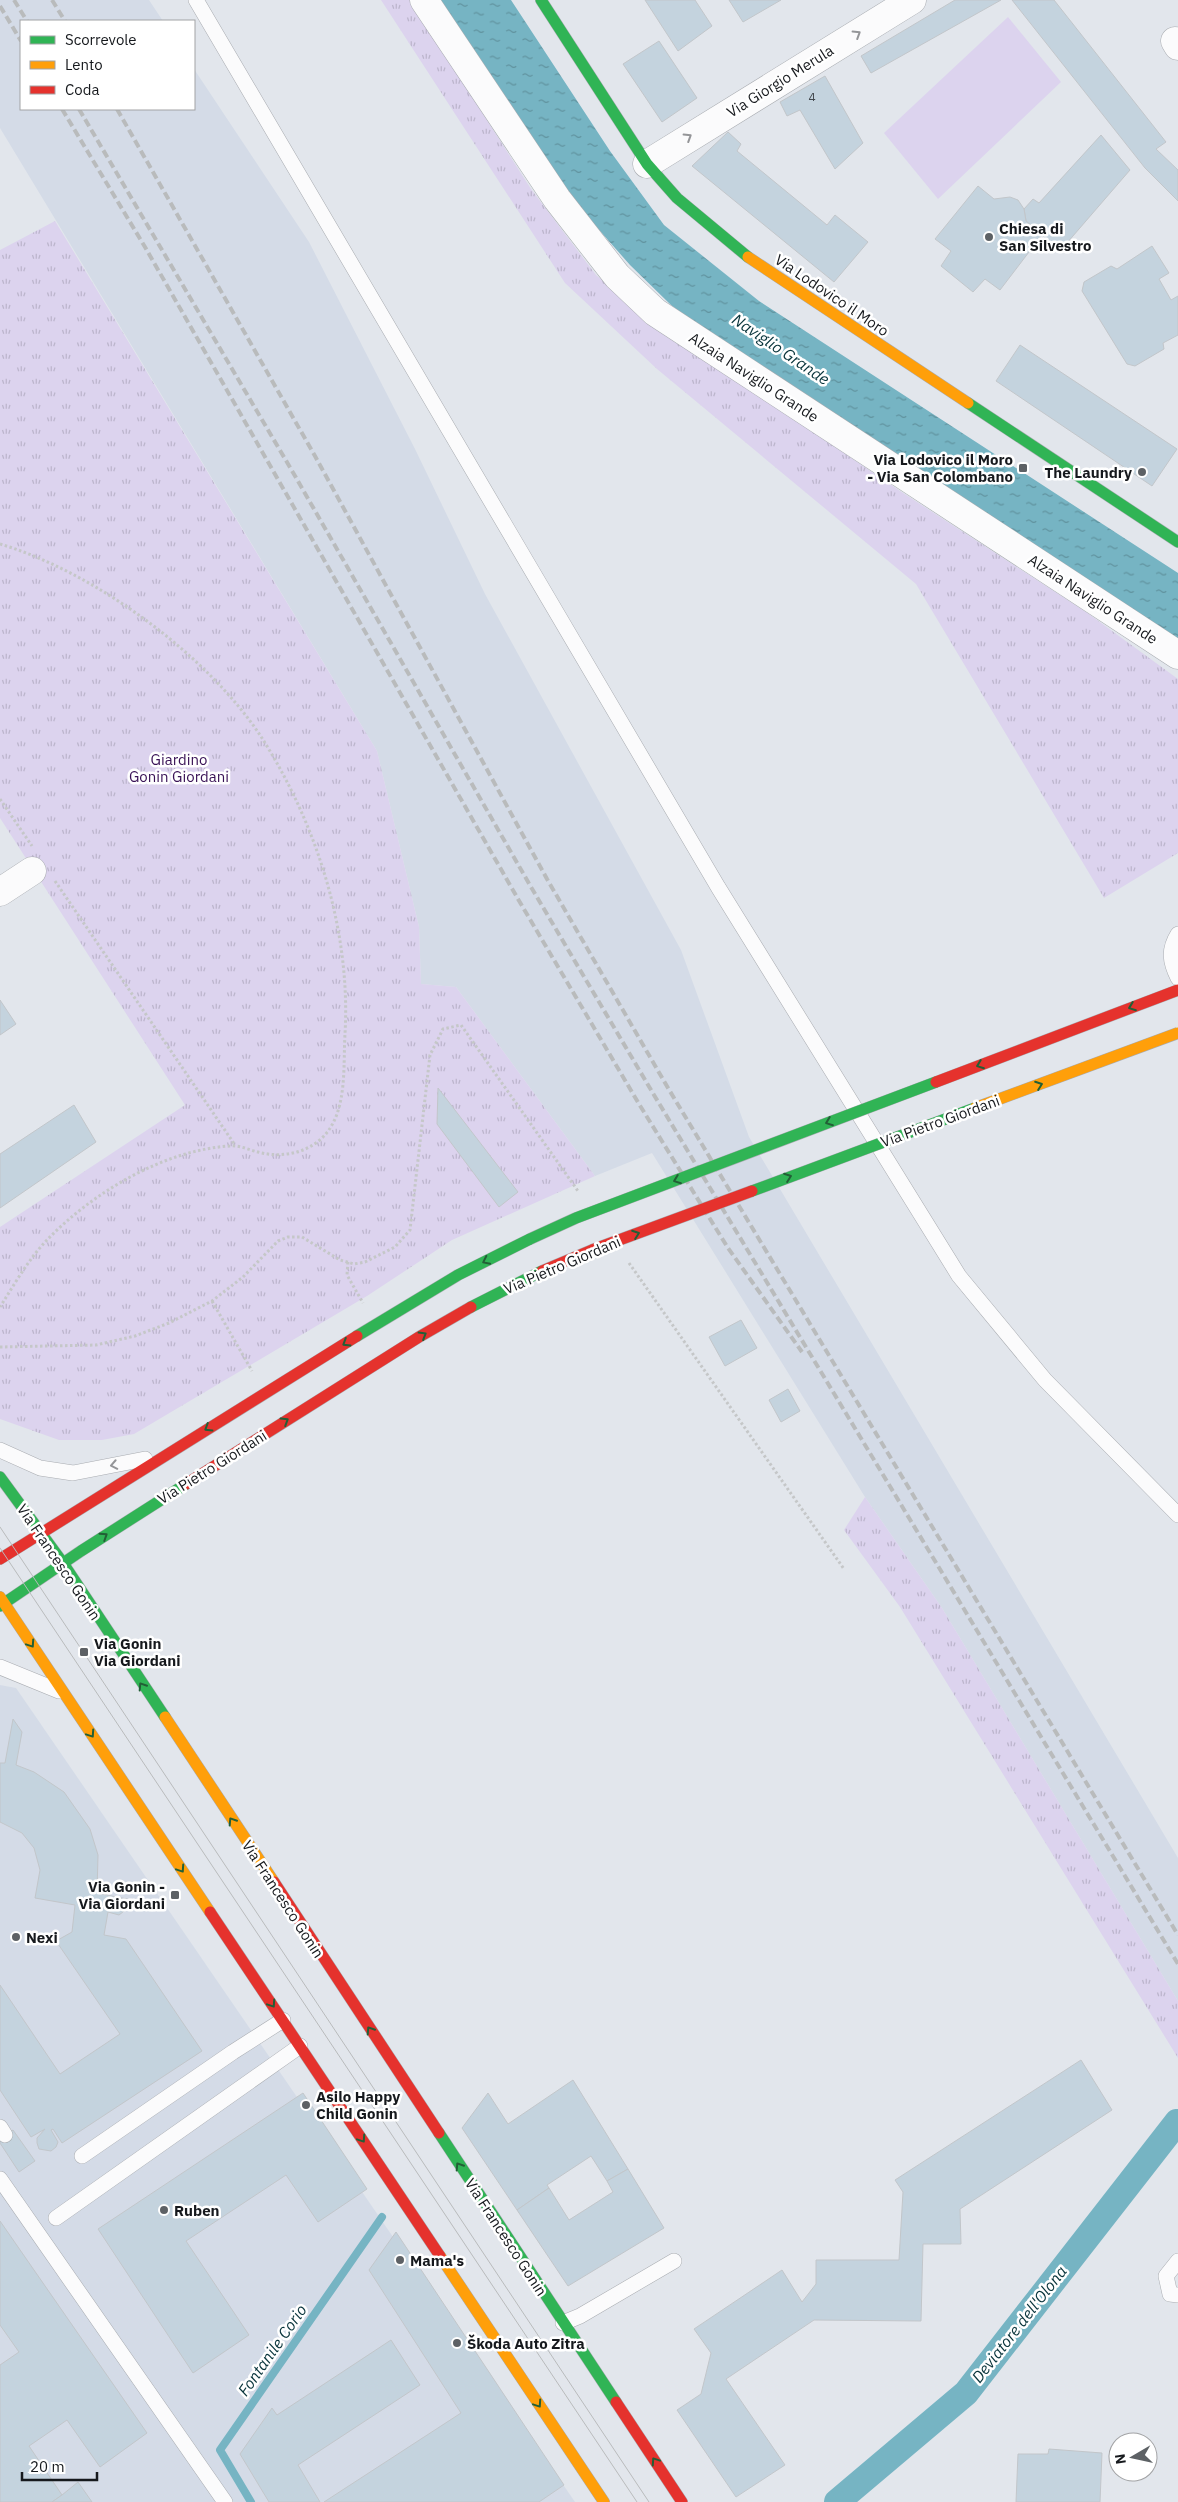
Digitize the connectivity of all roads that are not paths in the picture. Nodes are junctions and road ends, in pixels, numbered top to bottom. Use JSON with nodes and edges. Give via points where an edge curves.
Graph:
{"nodes":[{"id":1,"x":196,"y":0,"type":"edge"},
{"id":2,"x":424,"y":0,"type":"edge"},
{"id":3,"x":541,"y":0,"type":"edge"},
{"id":4,"x":912,"y":0,"type":"edge"},
{"id":5,"x":647,"y":164,"type":"junction"},
{"id":6,"x":1178,"y":542,"type":"edge"},
{"id":7,"x":1178,"y":655,"type":"edge"},
{"id":8,"x":39,"y":866,"type":"road end"},
{"id":9,"x":0,"y":892,"type":"edge"},
{"id":10,"x":1178,"y":934,"type":"edge"},
{"id":11,"x":1178,"y":978,"type":"edge"},
{"id":12,"x":1178,"y":990,"type":"edge"},
{"id":13,"x":1178,"y":1033,"type":"edge"},
{"id":14,"x":0,"y":1450,"type":"edge"},
{"id":15,"x":162,"y":1456,"type":"junction"},
{"id":16,"x":0,"y":1477,"type":"edge"},
{"id":17,"x":1178,"y":1515,"type":"edge"},
{"id":18,"x":42,"y":1533,"type":"junction"},
{"id":19,"x":0,"y":1560,"type":"edge"},
{"id":20,"x":63,"y":1563,"type":"junction"},
{"id":21,"x":1,"y":1602,"type":"edge"},
{"id":22,"x":0,"y":1667,"type":"edge"},
{"id":23,"x":64,"y":1693,"type":"junction"},
{"id":24,"x":283,"y":2020,"type":"junction"},
{"id":25,"x":300,"y":2046,"type":"junction"},
{"id":26,"x":82,"y":2156,"type":"dead end"},
{"id":27,"x":0,"y":2179,"type":"edge"},
{"id":28,"x":56,"y":2218,"type":"dead end"},
{"id":29,"x":674,"y":2261,"type":"dead end"},
{"id":30,"x":1178,"y":2261,"type":"edge"},
{"id":31,"x":1178,"y":2294,"type":"edge"},
{"id":32,"x":563,"y":2323,"type":"junction"},
{"id":33,"x":225,"y":2502,"type":"edge"},
{"id":34,"x":604,"y":2502,"type":"edge"},
{"id":35,"x":682,"y":2502,"type":"edge"}],
"edges":[{"from":1,"to":17,"type":"lane","via":[[718,887],[959,1276],[1046,1380]]},
{"from":2,"to":7,"type":"street","name":"Alzaia Naviglio Grande","via":[[557,199],[617,276],[655,312]]},
{"from":3,"to":5,"type":"street","name":"Via Lodovico il Moro"},
{"from":5,"to":4,"type":"street","name":"Via Giorgio Merula","one_way":true},
{"from":5,"to":6,"type":"street","name":"Via Lodovico il Moro","via":[[677,198],[752,260]]},
{"from":8,"to":9,"type":"street"},
{"from":10,"to":11,"type":"lane","via":[[1172,944],[1171,963]]},
{"from":12,"to":15,"type":"street","one_way":true,"bridge":true,"via":[[576,1218],[530,1239],[450,1280]]},
{"from":20,"to":13,"type":"street","name":"Via Pietro Giordani","one_way":true,"bridge":true,"via":[[419,1337],[542,1271]]},
{"from":15,"to":14,"type":"lane","one_way":true,"via":[[73,1473],[40,1468]]},
{"from":15,"to":18,"type":"street"},
{"from":16,"to":18,"type":"street","name":"Via Francesco Gonin"},
{"from":18,"to":19,"type":"street"},
{"from":18,"to":20,"type":"street","name":"Via Francesco Gonin"},
{"from":20,"to":21,"type":"street","name":"Via Pietro Giordani"},
{"from":32,"to":20,"type":"street","name":"Via Francesco Gonin","one_way":true},
{"from":21,"to":23,"type":"street","one_way":true},
{"from":22,"to":23,"type":"lane"},
{"from":23,"to":24,"type":"street","one_way":true},
{"from":24,"to":25,"type":"street"},
{"from":24,"to":26,"type":"lane"},
{"from":25,"to":28,"type":"lane"},
{"from":25,"to":34,"type":"street","one_way":true},
{"from":27,"to":33,"type":"lane"},
{"from":29,"to":32,"type":"lane"},
{"from":30,"to":31,"type":"lane","via":[[1166,2276],[1170,2294]]},
{"from":35,"to":32,"type":"street","name":"Via Francesco Gonin","one_way":true}]}
